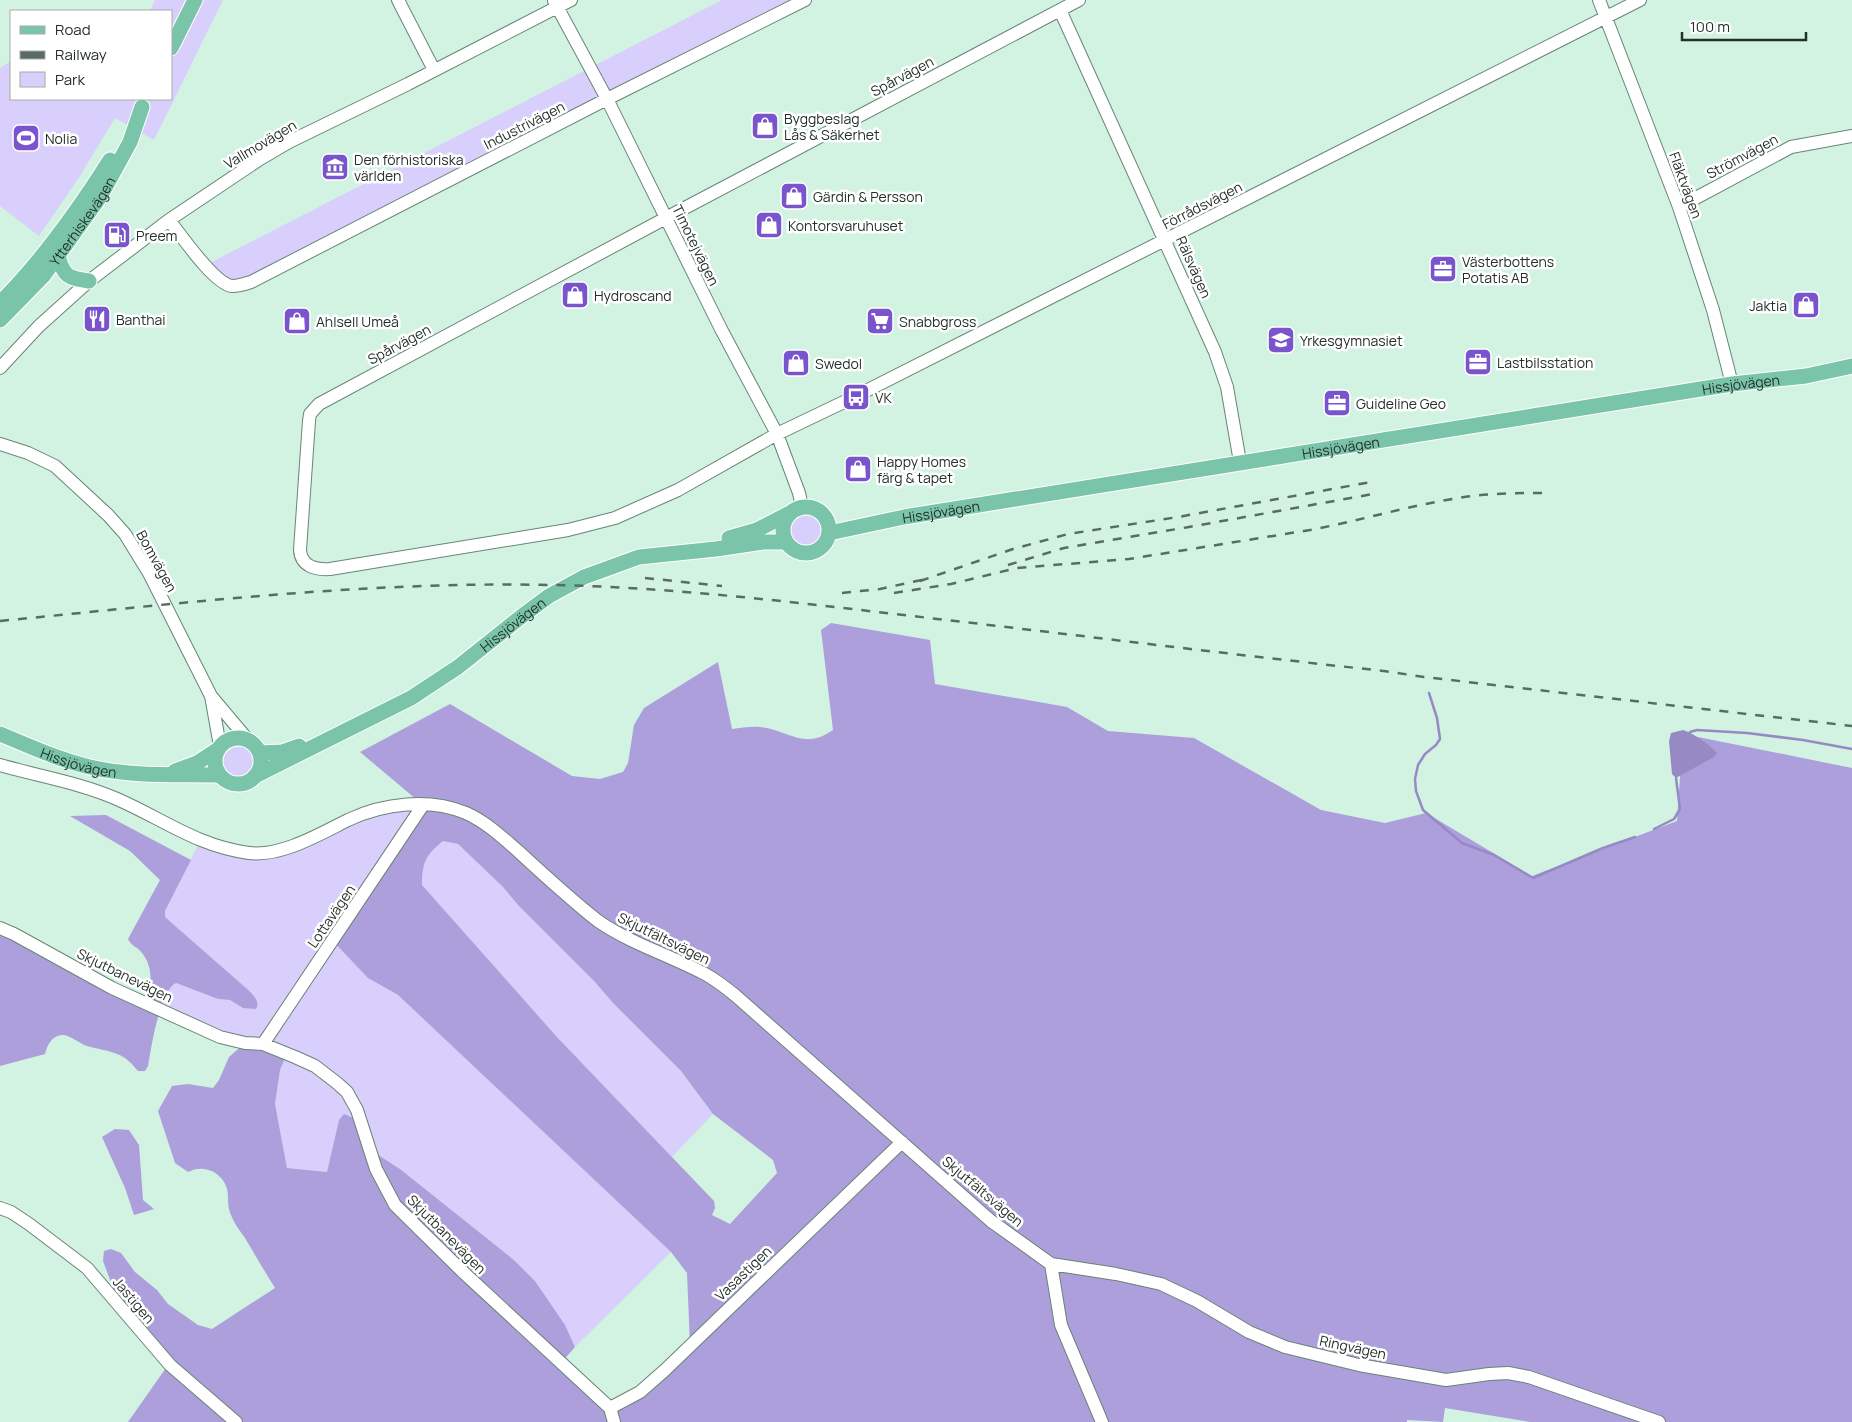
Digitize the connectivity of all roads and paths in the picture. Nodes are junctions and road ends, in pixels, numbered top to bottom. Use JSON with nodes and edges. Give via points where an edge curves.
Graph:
{"nodes":[{"id":1,"x":195,"y":0,"type":"edge"},
{"id":2,"x":398,"y":0,"type":"edge"},
{"id":3,"x":571,"y":0,"type":"edge"},
{"id":4,"x":805,"y":0,"type":"edge"},
{"id":5,"x":1079,"y":0,"type":"edge"},
{"id":6,"x":1599,"y":0,"type":"edge"},
{"id":7,"x":1640,"y":0,"type":"edge"},
{"id":8,"x":555,"y":3,"type":"edge"},
{"id":9,"x":1060,"y":10,"type":"junction"},
{"id":10,"x":1606,"y":17,"type":"junction"},
{"id":11,"x":172,"y":46,"type":"edge"},
{"id":12,"x":434,"y":70,"type":"junction"},
{"id":13,"x":607,"y":99,"type":"junction"},
{"id":14,"x":144,"y":103,"type":"edge"},
{"id":15,"x":1852,"y":136,"type":"edge"},
{"id":16,"x":1679,"y":207,"type":"junction"},
{"id":17,"x":667,"y":218,"type":"junction"},
{"id":18,"x":169,"y":220,"type":"junction"},
{"id":19,"x":1165,"y":240,"type":"junction"},
{"id":20,"x":58,"y":256,"type":"junction"},
{"id":21,"x":89,"y":281,"type":"junction"},
{"id":22,"x":0,"y":303,"type":"edge"},
{"id":23,"x":0,"y":320,"type":"edge"},
{"id":24,"x":1852,"y":366,"type":"edge"},
{"id":25,"x":0,"y":368,"type":"edge"},
{"id":26,"x":1732,"y":384,"type":"junction"},
{"id":27,"x":777,"y":434,"type":"junction"},
{"id":28,"x":0,"y":444,"type":"edge"},
{"id":29,"x":0,"y":451,"type":"edge"},
{"id":30,"x":22,"y":451,"type":"junction"},
{"id":31,"x":1240,"y":462,"type":"junction"},
{"id":32,"x":802,"y":507,"type":"junction"},
{"id":33,"x":788,"y":514,"type":"junction"},
{"id":34,"x":829,"y":533,"type":"junction"},
{"id":35,"x":785,"y":542,"type":"junction"},
{"id":36,"x":669,"y":553,"type":"junction"},
{"id":37,"x":211,"y":696,"type":"junction"},
{"id":38,"x":366,"y":721,"type":"junction"},
{"id":39,"x":0,"y":734,"type":"edge"},
{"id":40,"x":248,"y":740,"type":"junction"},
{"id":41,"x":218,"y":748,"type":"junction"},
{"id":42,"x":260,"y":753,"type":"junction"},
{"id":43,"x":0,"y":766,"type":"edge"},
{"id":44,"x":162,"y":775,"type":"junction"},
{"id":45,"x":219,"y":775,"type":"junction"},
{"id":46,"x":255,"y":776,"type":"junction"},
{"id":47,"x":423,"y":805,"type":"junction"},
{"id":48,"x":0,"y":928,"type":"edge"},
{"id":49,"x":263,"y":1044,"type":"junction"},
{"id":50,"x":902,"y":1142,"type":"junction"},
{"id":51,"x":0,"y":1208,"type":"edge"},
{"id":52,"x":1051,"y":1264,"type":"junction"},
{"id":53,"x":610,"y":1408,"type":"junction"},
{"id":54,"x":236,"y":1422,"type":"edge"},
{"id":55,"x":614,"y":1422,"type":"edge"},
{"id":56,"x":1102,"y":1422,"type":"edge"},
{"id":57,"x":1659,"y":1422,"type":"edge"}],
"edges":[{"from":1,"to":11,"type":"main road"},
{"from":2,"to":12,"type":"street"},
{"from":3,"to":8,"type":"street","name":"Vallmovägen"},
{"from":4,"to":13,"type":"street","name":"Industrivägen"},
{"from":5,"to":9,"type":"street","name":"Spårvägen"},
{"from":6,"to":10,"type":"street","name":"Fläktvägen"},
{"from":7,"to":10,"type":"street","name":"Förrådsvägen"},
{"from":8,"to":12,"type":"street","name":"Vallmovägen"},
{"from":8,"to":13,"type":"street","name":"Timotejvägen"},
{"from":9,"to":17,"type":"street","name":"Spårvägen"},
{"from":9,"to":19,"type":"street","name":"Rälsvägen"},
{"from":10,"to":16,"type":"street","name":"Fläktvägen"},
{"from":10,"to":19,"type":"street","name":"Förrådsvägen"},
{"from":12,"to":18,"type":"street","name":"Vallmovägen","via":[[289,142]]},
{"from":13,"to":17,"type":"street","name":"Timotejvägen"},
{"from":13,"to":18,"type":"street","name":"Industrivägen","via":[[240,286],[225,284],[217,278]]},
{"from":14,"to":20,"type":"main road","name":"Ytterhiskevägen","via":[[130,142],[100,197]]},
{"from":14,"to":22,"type":"main road","name":"Ytterhiskevägen","via":[[91,190]]},
{"from":15,"to":16,"type":"street","name":"Strömvägen","via":[[1786,148]]},
{"from":16,"to":26,"type":"street","name":"Fläktvägen","via":[[1713,310]]},
{"from":17,"to":27,"type":"street","name":"Timotejvägen"},
{"from":17,"to":27,"type":"street","name":"Spårvägen","via":[[330,397],[315,408],[309,421],[300,557],[310,567],[322,570],[597,523],[631,512],[678,490]]},
{"from":18,"to":21,"type":"street","name":"Vallmovägen"},
{"from":19,"to":27,"type":"street","name":"Förrådsvägen"},
{"from":19,"to":31,"type":"street","name":"Rälsvägen","via":[[1228,387]]},
{"from":20,"to":21,"type":"main road","via":[[62,268],[72,279]]},
{"from":20,"to":23,"type":"main road","name":"Ytterhiskevägen"},
{"from":21,"to":25,"type":"street","name":"Vallmovägen","via":[[39,326]]},
{"from":24,"to":26,"type":"main road","name":"Hissjövägen","via":[[1806,376]]},
{"from":26,"to":31,"type":"main road","name":"Hissjövägen"},
{"from":27,"to":32,"type":"street","name":"Timotejvägen"},
{"from":28,"to":30,"type":"street","name":"Bomvägen"},
{"from":29,"to":30,"type":"street","name":"Bomvägen"},
{"from":30,"to":37,"type":"street","name":"Bomvägen","via":[[42,459],[68,476],[125,534],[149,573]]},
{"from":31,"to":34,"type":"main road","name":"Hissjövägen","via":[[904,517]]},
{"from":32,"to":33,"type":"main road"},
{"from":32,"to":34,"type":"main road","via":[[816,509],[823,514]]},
{"from":33,"to":35,"type":"main road","via":[[783,525]]},
{"from":33,"to":36,"type":"main road","name":"Hissjövägen","via":[[740,536],[712,540]]},
{"from":34,"to":35,"type":"main road","via":[[823,546],[812,553],[796,552]]},
{"from":35,"to":36,"type":"main road","name":"Hissjövägen"},
{"from":36,"to":38,"type":"main road","name":"Hissjövägen","via":[[639,557],[584,577],[549,596],[436,683]]},
{"from":37,"to":40,"type":"street","name":"Bomvägen"},
{"from":37,"to":41,"type":"street","name":"Bomvägen"},
{"from":38,"to":42,"type":"main road","name":"Hissjövägen","via":[[282,752]]},
{"from":38,"to":46,"type":"main road","name":"Hissjövägen"},
{"from":39,"to":44,"type":"main road","name":"Hissjövägen","via":[[90,767]]},
{"from":40,"to":41,"type":"main road","via":[[231,738]]},
{"from":40,"to":42,"type":"main road"},
{"from":41,"to":44,"type":"main road","name":"Hissjövägen","via":[[197,763]]},
{"from":41,"to":45,"type":"main road","via":[[215,757]]},
{"from":42,"to":46,"type":"main road","via":[[260,768]]},
{"from":43,"to":47,"type":"street","name":"Skjutfältsvägen","via":[[115,798],[193,838],[222,849],[252,853],[273,851],[306,840],[361,814],[409,804]]},
{"from":44,"to":45,"type":"main road","name":"Hissjövägen"},
{"from":45,"to":46,"type":"main road","via":[[238,784]]},
{"from":47,"to":49,"type":"street","name":"Lottavägen"},
{"from":47,"to":50,"type":"street","name":"Skjutfältsvägen","via":[[443,806],[466,813],[488,826],[604,925],[719,983],[752,1008]]},
{"from":48,"to":49,"type":"street","name":"Skjutbanevägen","via":[[112,988],[220,1037]]},
{"from":49,"to":53,"type":"street","name":"Skjutbanevägen","via":[[315,1066],[347,1092],[362,1122],[376,1169],[395,1205],[495,1303]]},
{"from":50,"to":52,"type":"street","name":"Skjutfältsvägen","via":[[991,1221]]},
{"from":50,"to":53,"type":"street","name":"Vasastigen","via":[[665,1370],[640,1392]]},
{"from":51,"to":54,"type":"street","name":"Jastigen","via":[[29,1224],[87,1268],[170,1365]]},
{"from":52,"to":56,"type":"street","via":[[1062,1325]]},
{"from":52,"to":57,"type":"street","name":"Ringvägen","via":[[1161,1284],[1196,1300],[1249,1332],[1285,1347],[1359,1365],[1446,1380],[1498,1374],[1529,1377]]},
{"from":53,"to":55,"type":"street"}]}
